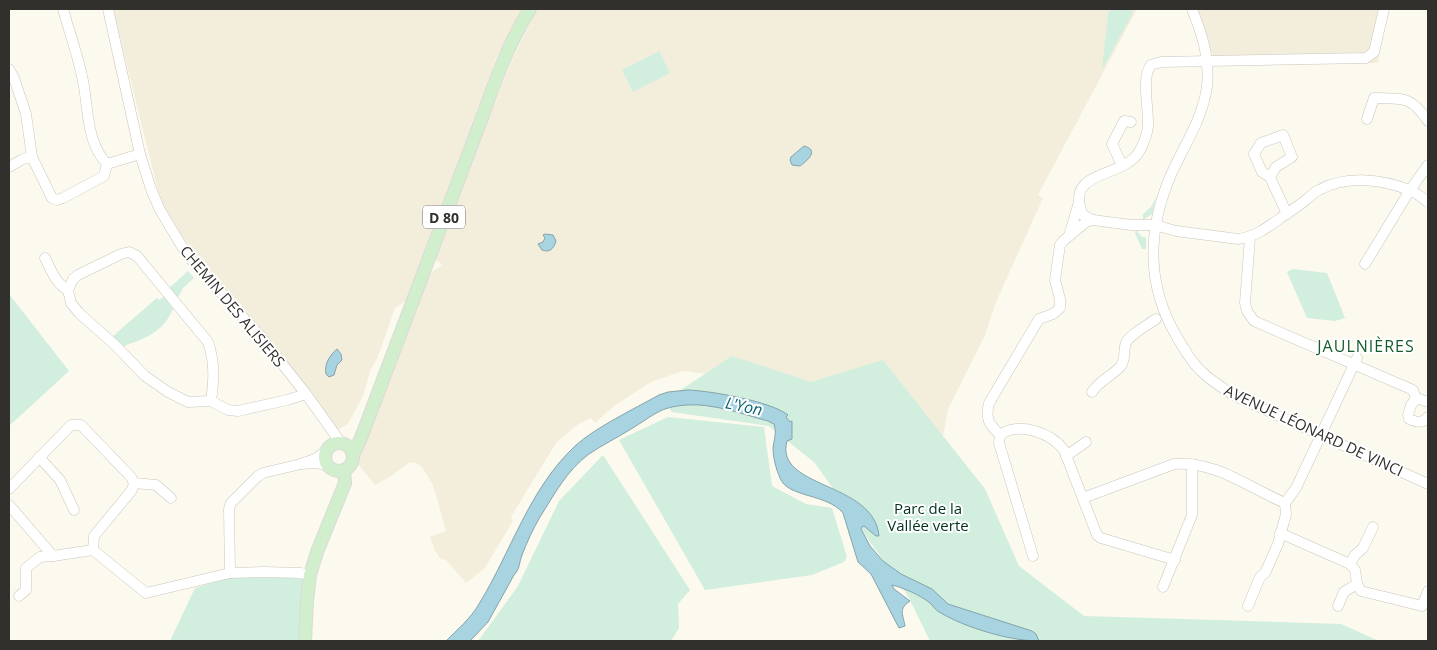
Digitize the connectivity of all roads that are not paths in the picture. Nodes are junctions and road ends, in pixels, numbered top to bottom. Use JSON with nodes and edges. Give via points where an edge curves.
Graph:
{"nodes":[{"id":1,"x":63,"y":9,"type":"edge"},
{"id":2,"x":108,"y":9,"type":"edge"},
{"id":3,"x":530,"y":9,"type":"edge"},
{"id":4,"x":1192,"y":9,"type":"edge"},
{"id":5,"x":1384,"y":9,"type":"edge"},
{"id":6,"x":1208,"y":62,"type":"junction"},
{"id":7,"x":9,"y":68,"type":"edge"},
{"id":8,"x":1367,"y":119,"type":"dead end"},
{"id":9,"x":1428,"y":121,"type":"edge"},
{"id":10,"x":1131,"y":122,"type":"dead end"},
{"id":11,"x":140,"y":154,"type":"junction"},
{"id":12,"x":32,"y":157,"type":"junction"},
{"id":13,"x":108,"y":164,"type":"junction"},
{"id":14,"x":1122,"y":165,"type":"junction"},
{"id":15,"x":1428,"y":165,"type":"edge"},
{"id":16,"x":9,"y":167,"type":"edge"},
{"id":17,"x":1270,"y":177,"type":"dead end"},
{"id":18,"x":1410,"y":190,"type":"junction"},
{"id":19,"x":1080,"y":202,"type":"junction"},
{"id":20,"x":1428,"y":202,"type":"edge"},
{"id":21,"x":1287,"y":214,"type":"junction"},
{"id":22,"x":1094,"y":220,"type":"junction"},
{"id":23,"x":1155,"y":225,"type":"junction"},
{"id":24,"x":1069,"y":236,"type":"junction"},
{"id":25,"x":1250,"y":237,"type":"junction"},
{"id":26,"x":45,"y":258,"type":"dead end"},
{"id":27,"x":1365,"y":264,"type":"dead end"},
{"id":28,"x":68,"y":290,"type":"junction"},
{"id":29,"x":1156,"y":319,"type":"dead end"},
{"id":30,"x":1356,"y":361,"type":"junction"},
{"id":31,"x":1092,"y":392,"type":"dead end"},
{"id":32,"x":306,"y":394,"type":"junction"},
{"id":33,"x":1416,"y":399,"type":"junction"},
{"id":34,"x":211,"y":402,"type":"junction"},
{"id":35,"x":1428,"y":402,"type":"edge"},
{"id":36,"x":1428,"y":417,"type":"edge"},
{"id":37,"x":364,"y":428,"type":"junction"},
{"id":38,"x":1000,"y":435,"type":"junction"},
{"id":39,"x":1321,"y":435,"type":"junction"},
{"id":40,"x":1086,"y":442,"type":"dead end"},
{"id":41,"x":335,"y":447,"type":"junction"},
{"id":42,"x":352,"y":455,"type":"junction"},
{"id":43,"x":1066,"y":456,"type":"junction"},
{"id":44,"x":39,"y":457,"type":"junction"},
{"id":45,"x":301,"y":464,"type":"junction"},
{"id":46,"x":1192,"y":464,"type":"junction"},
{"id":47,"x":329,"y":467,"type":"junction"},
{"id":48,"x":344,"y":470,"type":"junction"},
{"id":49,"x":134,"y":483,"type":"junction"},
{"id":50,"x":1428,"y":484,"type":"edge"},
{"id":51,"x":9,"y":489,"type":"edge"},
{"id":52,"x":171,"y":498,"type":"dead end"},
{"id":53,"x":1082,"y":498,"type":"junction"},
{"id":54,"x":1285,"y":502,"type":"junction"},
{"id":55,"x":9,"y":505,"type":"edge"},
{"id":56,"x":335,"y":505,"type":"junction"},
{"id":57,"x":74,"y":510,"type":"dead end"},
{"id":58,"x":1373,"y":527,"type":"dead end"},
{"id":59,"x":1280,"y":534,"type":"junction"},
{"id":60,"x":94,"y":550,"type":"junction"},
{"id":61,"x":53,"y":556,"type":"junction"},
{"id":62,"x":1033,"y":556,"type":"dead end"},
{"id":63,"x":1174,"y":560,"type":"junction"},
{"id":64,"x":1350,"y":564,"type":"junction"},
{"id":65,"x":230,"y":573,"type":"junction"},
{"id":66,"x":310,"y":575,"type":"junction"},
{"id":67,"x":1356,"y":584,"type":"junction"},
{"id":68,"x":1163,"y":588,"type":"dead end"},
{"id":69,"x":1428,"y":591,"type":"edge"},
{"id":70,"x":19,"y":596,"type":"dead end"},
{"id":71,"x":1248,"y":606,"type":"dead end"},
{"id":72,"x":1338,"y":606,"type":"dead end"},
{"id":73,"x":1425,"y":608,"type":"edge"},
{"id":74,"x":305,"y":641,"type":"edge"}],
"edges":[{"from":1,"to":13,"type":"street","via":[[82,77],[92,136]]},
{"from":2,"to":11,"type":"street","name":"CHEMIN DES ALISIERS"},
{"from":3,"to":37,"type":"main road","number":"D 80","via":[[497,74]]},
{"from":4,"to":6,"type":"street","name":"AVENUE LÉONARD DE VINCI"},
{"from":5,"to":6,"type":"street","via":[[1374,52],[1366,58]]},
{"from":6,"to":14,"type":"street","via":[[1161,62],[1149,68],[1146,75],[1148,125],[1145,139],[1132,161]]},
{"from":6,"to":23,"type":"street","name":"AVENUE LÉONARD DE VINCI","via":[[1207,87],[1200,116],[1171,177]]},
{"from":7,"to":12,"type":"street","via":[[26,114]]},
{"from":8,"to":9,"type":"street","via":[[1374,98],[1383,98],[1412,102]]},
{"from":10,"to":14,"type":"street","via":[[1124,121],[1112,144]]},
{"from":11,"to":13,"type":"street"},
{"from":11,"to":32,"type":"street","name":"CHEMIN DES ALISIERS","via":[[150,189],[187,254],[261,337]]},
{"from":12,"to":13,"type":"street","via":[[48,192],[57,200],[104,176]]},
{"from":12,"to":16,"type":"street"},
{"from":14,"to":19,"type":"street","via":[[1082,185]]},
{"from":15,"to":18,"type":"street"},
{"from":17,"to":21,"type":"street"},
{"from":18,"to":20,"type":"street"},
{"from":18,"to":21,"type":"street","via":[[1363,180],[1338,183],[1317,191]]},
{"from":18,"to":27,"type":"street"},
{"from":19,"to":22,"type":"street","via":[[1083,215]]},
{"from":19,"to":24,"type":"street"},
{"from":21,"to":25,"type":"street"},
{"from":22,"to":23,"type":"street"},
{"from":22,"to":24,"type":"street","via":[[1086,222]]},
{"from":23,"to":25,"type":"street","via":[[1238,239]]},
{"from":23,"to":39,"type":"street","name":"AVENUE LÉONARD DE VINCI","via":[[1152,252],[1158,296],[1175,334],[1200,371],[1235,396]]},
{"from":24,"to":38,"type":"street","via":[[1060,245],[1055,276],[1060,308],[1039,319],[989,403],[987,415],[990,424]]},
{"from":25,"to":30,"type":"street","via":[[1245,303],[1250,316],[1260,324]]},
{"from":26,"to":28,"type":"street","via":[[55,278]]},
{"from":28,"to":34,"type":"street","via":[[69,298],[79,313],[145,376],[188,402]]},
{"from":28,"to":34,"type":"street","via":[[78,275],[121,254],[129,252],[137,256],[208,342],[213,356]]},
{"from":29,"to":31,"type":"street","via":[[1130,338],[1121,366]]},
{"from":30,"to":33,"type":"street","via":[[1413,390]]},
{"from":30,"to":39,"type":"street"},
{"from":32,"to":34,"type":"street","via":[[238,411]]},
{"from":32,"to":41,"type":"street","name":"CHEMIN DES ALISIERS","via":[[326,424]]},
{"from":33,"to":35,"type":"street"},
{"from":33,"to":36,"type":"street","via":[[1411,405],[1410,419],[1421,422]]},
{"from":37,"to":41,"type":"main road","number":"D 80","via":[[355,439]]},
{"from":37,"to":42,"type":"main road","number":"D 80"},
{"from":38,"to":43,"type":"street","via":[[1007,430],[1018,429],[1044,434],[1058,443]]},
{"from":38,"to":62,"type":"street","via":[[999,443]]},
{"from":39,"to":50,"type":"street","name":"AVENUE LÉONARD DE VINCI"},
{"from":39,"to":54,"type":"street","via":[[1296,488]]},
{"from":40,"to":43,"type":"street"},
{"from":41,"to":42,"type":"main road","via":[[351,451]]},
{"from":41,"to":45,"type":"street"},
{"from":41,"to":47,"type":"main road","via":[[325,458]]},
{"from":42,"to":48,"type":"main road","via":[[351,463]]},
{"from":43,"to":53,"type":"street"},
{"from":44,"to":49,"type":"street","via":[[71,425],[81,425]]},
{"from":44,"to":51,"type":"street"},
{"from":44,"to":57,"type":"street","via":[[60,480]]},
{"from":45,"to":47,"type":"street"},
{"from":45,"to":65,"type":"street","via":[[263,473],[231,503]]},
{"from":46,"to":53,"type":"street","via":[[1174,464]]},
{"from":46,"to":54,"type":"street","via":[[1207,466]]},
{"from":46,"to":63,"type":"street","via":[[1192,515]]},
{"from":47,"to":48,"type":"main road"},
{"from":47,"to":56,"type":"main road","via":[[336,483]]},
{"from":48,"to":56,"type":"main road","via":[[345,483]]},
{"from":49,"to":52,"type":"street","via":[[156,485]]},
{"from":49,"to":60,"type":"street","via":[[132,490],[94,536]]},
{"from":53,"to":63,"type":"street","via":[[1101,538]]},
{"from":54,"to":59,"type":"street","via":[[1286,514]]},
{"from":55,"to":61,"type":"street"},
{"from":56,"to":66,"type":"main road"},
{"from":58,"to":64,"type":"street","via":[[1363,548]]},
{"from":59,"to":64,"type":"street"},
{"from":59,"to":71,"type":"street"},
{"from":60,"to":61,"type":"street"},
{"from":60,"to":65,"type":"street","via":[[146,593]]},
{"from":61,"to":70,"type":"street","via":[[40,558],[26,568],[26,590]]},
{"from":63,"to":68,"type":"street"},
{"from":64,"to":67,"type":"street"},
{"from":65,"to":66,"type":"street"},
{"from":66,"to":74,"type":"main road"},
{"from":67,"to":72,"type":"street","via":[[1344,592]]},
{"from":67,"to":73,"type":"street","via":[[1361,591]]},
{"from":69,"to":73,"type":"street"}]}
